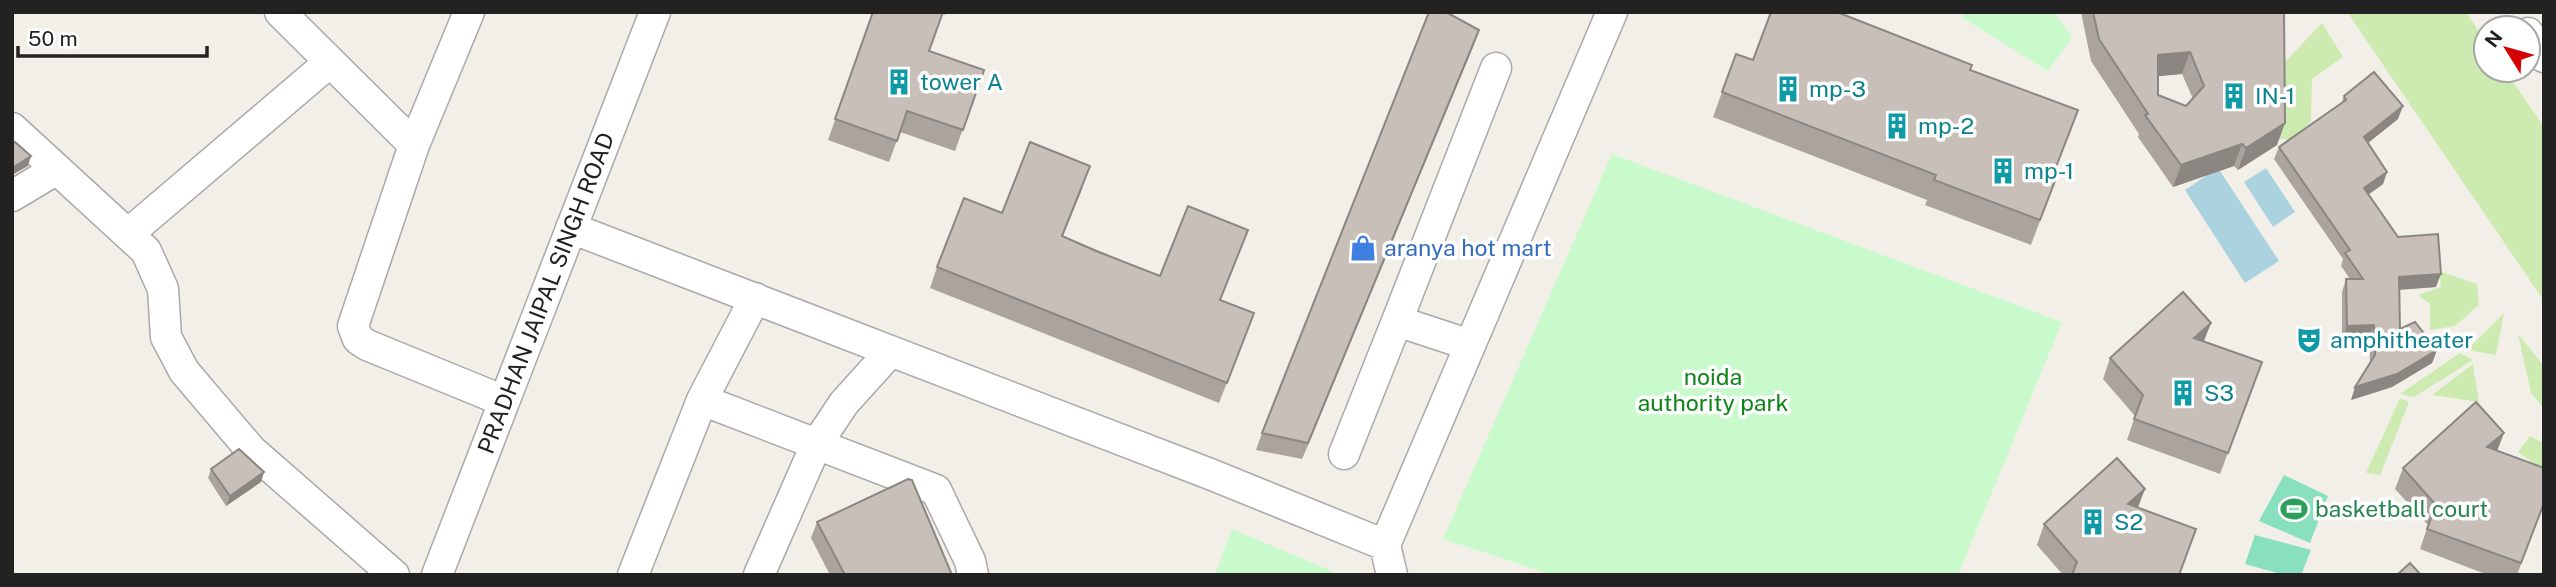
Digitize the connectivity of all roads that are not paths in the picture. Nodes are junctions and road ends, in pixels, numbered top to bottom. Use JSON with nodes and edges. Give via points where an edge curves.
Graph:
{"nodes":[{"id":1,"x":280,"y":12,"type":"edge"},
{"id":2,"x":469,"y":12,"type":"edge"},
{"id":3,"x":655,"y":12,"type":"edge"},
{"id":4,"x":1612,"y":12,"type":"edge"},
{"id":5,"x":330,"y":62,"type":"junction"},
{"id":6,"x":1496,"y":68,"type":"dead end"},
{"id":7,"x":12,"y":128,"type":"edge"},
{"id":8,"x":414,"y":145,"type":"junction"},
{"id":9,"x":57,"y":169,"type":"junction"},
{"id":10,"x":12,"y":196,"type":"edge"},
{"id":11,"x":571,"y":228,"type":"junction"},
{"id":12,"x":128,"y":234,"type":"junction"},
{"id":13,"x":755,"y":298,"type":"junction"},
{"id":14,"x":1397,"y":321,"type":"junction"},
{"id":15,"x":1470,"y":345,"type":"junction"},
{"id":16,"x":891,"y":351,"type":"junction"},
{"id":17,"x":504,"y":401,"type":"junction"},
{"id":18,"x":702,"y":401,"type":"junction"},
{"id":19,"x":816,"y":445,"type":"junction"},
{"id":20,"x":1344,"y":454,"type":"dead end"},
{"id":21,"x":1385,"y":544,"type":"junction"},
{"id":22,"x":769,"y":568,"type":"edge"},
{"id":23,"x":394,"y":575,"type":"edge"},
{"id":24,"x":436,"y":575,"type":"edge"},
{"id":25,"x":633,"y":575,"type":"edge"},
{"id":26,"x":973,"y":575,"type":"edge"},
{"id":27,"x":1392,"y":575,"type":"edge"}],
"edges":[{"from":1,"to":5,"type":"street"},
{"from":2,"to":8,"type":"street"},
{"from":3,"to":11,"type":"street","name":"PRADHAN JAIPAL SINGH ROAD"},
{"from":4,"to":15,"type":"street"},
{"from":5,"to":8,"type":"street"},
{"from":5,"to":12,"type":"street"},
{"from":6,"to":14,"type":"street"},
{"from":7,"to":9,"type":"street"},
{"from":8,"to":17,"type":"street","via":[[353,326],[355,334],[367,345]]},
{"from":9,"to":10,"type":"street"},
{"from":9,"to":12,"type":"street"},
{"from":11,"to":13,"type":"street"},
{"from":11,"to":17,"type":"street","name":"PRADHAN JAIPAL SINGH ROAD"},
{"from":12,"to":23,"type":"street","via":[[146,251],[163,289],[166,337],[184,371],[251,450]]},
{"from":13,"to":16,"type":"street"},
{"from":13,"to":18,"type":"street"},
{"from":14,"to":15,"type":"street"},
{"from":14,"to":20,"type":"street"},
{"from":15,"to":21,"type":"street"},
{"from":16,"to":19,"type":"street","via":[[845,403]]},
{"from":16,"to":21,"type":"street"},
{"from":17,"to":24,"type":"street","name":"PRADHAN JAIPAL SINGH ROAD"},
{"from":18,"to":19,"type":"street"},
{"from":18,"to":25,"type":"street"},
{"from":19,"to":22,"type":"street"},
{"from":19,"to":26,"type":"street","via":[[936,491]]},
{"from":21,"to":27,"type":"street"}]}
